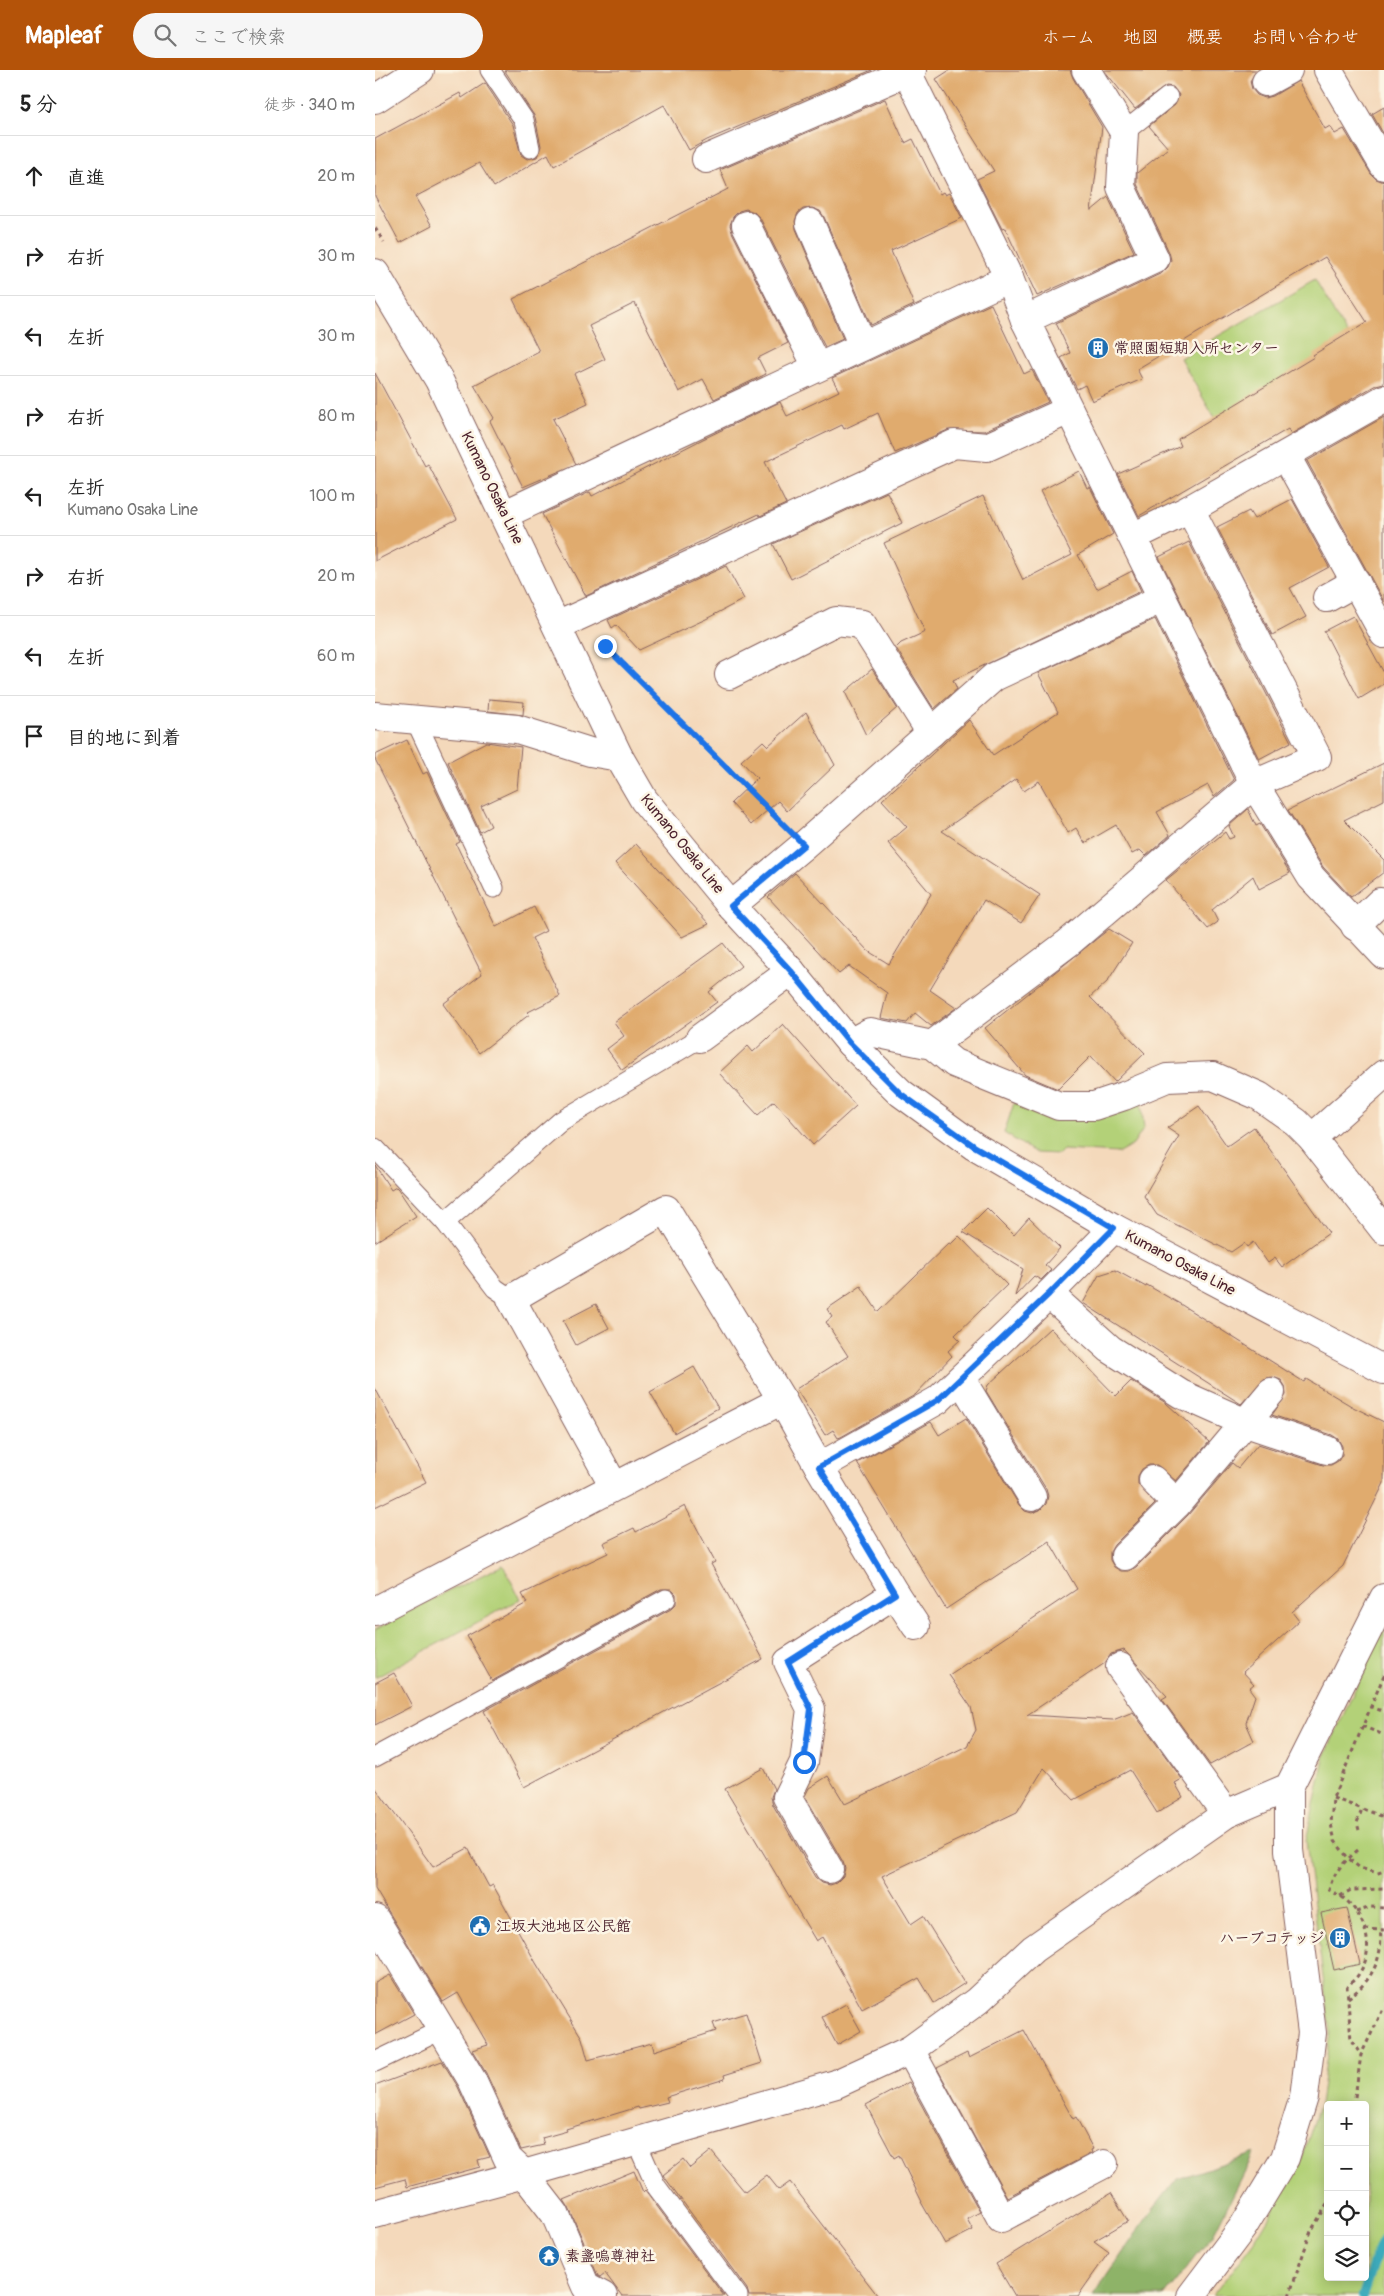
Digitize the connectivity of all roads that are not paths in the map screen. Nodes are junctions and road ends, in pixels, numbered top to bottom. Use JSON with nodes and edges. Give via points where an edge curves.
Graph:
{"nodes":[{"id":1,"x":421,"y":70,"type":"edge"},
{"id":2,"x":490,"y":70,"type":"edge"},
{"id":3,"x":1086,"y":70,"type":"edge"},
{"id":4,"x":1328,"y":70,"type":"edge"},
{"id":5,"x":909,"y":71,"type":"edge"},
{"id":6,"x":1168,"y":97,"type":"dead end"},
{"id":7,"x":375,"y":99,"type":"edge"},
{"id":8,"x":1124,"y":132,"type":"junction"},
{"id":9,"x":530,"y":148,"type":"dead end"},
{"id":10,"x":706,"y":159,"type":"dead end"},
{"id":11,"x":1384,"y":166,"type":"edge"},
{"id":12,"x":810,"y":223,"type":"dead end"},
{"id":13,"x":746,"y":225,"type":"dead end"},
{"id":14,"x":375,"y":273,"type":"edge"},
{"id":15,"x":1009,"y":278,"type":"junction"},
{"id":16,"x":1025,"y":320,"type":"junction"},
{"id":17,"x":863,"y":346,"type":"junction"},
{"id":18,"x":817,"y":367,"type":"junction"},
{"id":19,"x":1384,"y":399,"type":"edge"},
{"id":20,"x":1069,"y":410,"type":"junction"},
{"id":21,"x":1286,"y":456,"type":"junction"},
{"id":22,"x":1190,"y":509,"type":"junction"},
{"id":23,"x":505,"y":514,"type":"junction"},
{"id":24,"x":1133,"y":537,"type":"junction"},
{"id":25,"x":1356,"y":582,"type":"junction"},
{"id":26,"x":1327,"y":598,"type":"dead end"},
{"id":27,"x":1161,"y":599,"type":"junction"},
{"id":28,"x":557,"y":626,"type":"junction"},
{"id":29,"x":1384,"y":634,"type":"edge"},
{"id":30,"x":729,"y":675,"type":"dead end"},
{"id":31,"x":375,"y":716,"type":"edge"},
{"id":32,"x":415,"y":719,"type":"junction"},
{"id":33,"x":931,"y":733,"type":"junction"},
{"id":34,"x":619,"y":757,"type":"junction"},
{"id":35,"x":1254,"y":784,"type":"junction"},
{"id":36,"x":493,"y":888,"type":"dead end"},
{"id":37,"x":1380,"y":902,"type":"dead end"},
{"id":38,"x":731,"y":906,"type":"junction"},
{"id":39,"x":1355,"y":926,"type":"junction"},
{"id":40,"x":1384,"y":955,"type":"edge"},
{"id":41,"x":791,"y":971,"type":"junction"},
{"id":42,"x":700,"y":1038,"type":"joint"},
{"id":43,"x":850,"y":1043,"type":"junction"},
{"id":44,"x":931,"y":1044,"type":"junction"},
{"id":45,"x":1384,"y":1074,"type":"edge"},
{"id":46,"x":1311,"y":1138,"type":"junction"},
{"id":47,"x":375,"y":1148,"type":"edge"},
{"id":48,"x":445,"y":1222,"type":"junction"},
{"id":49,"x":1114,"y":1228,"type":"junction"},
{"id":50,"x":1384,"y":1230,"type":"edge"},
{"id":51,"x":1049,"y":1294,"type":"junction"},
{"id":52,"x":511,"y":1299,"type":"junction"},
{"id":53,"x":1384,"y":1370,"type":"edge"},
{"id":54,"x":961,"y":1379,"type":"junction"},
{"id":55,"x":1271,"y":1392,"type":"dead end"},
{"id":56,"x":782,"y":1400,"type":"junction"},
{"id":57,"x":1246,"y":1423,"type":"junction"},
{"id":58,"x":1327,"y":1450,"type":"dead end"},
{"id":59,"x":819,"y":1467,"type":"junction"},
{"id":60,"x":1153,"y":1480,"type":"dead end"},
{"id":61,"x":614,"y":1486,"type":"junction"},
{"id":62,"x":1032,"y":1497,"type":"dead end"},
{"id":63,"x":1177,"y":1504,"type":"junction"},
{"id":64,"x":1125,"y":1556,"type":"dead end"},
{"id":65,"x":895,"y":1594,"type":"junction"},
{"id":66,"x":1384,"y":1598,"type":"edge"},
{"id":67,"x":666,"y":1600,"type":"dead end"},
{"id":68,"x":375,"y":1611,"type":"edge"},
{"id":69,"x":916,"y":1626,"type":"dead end"},
{"id":70,"x":1120,"y":1667,"type":"dead end"},
{"id":71,"x":375,"y":1758,"type":"edge"},
{"id":72,"x":1289,"y":1787,"type":"junction"},
{"id":73,"x":1226,"y":1814,"type":"junction"},
{"id":74,"x":829,"y":1869,"type":"dead end"},
{"id":75,"x":375,"y":1919,"type":"edge"},
{"id":76,"x":441,"y":2030,"type":"junction"},
{"id":77,"x":910,"y":2050,"type":"junction"},
{"id":78,"x":375,"y":2062,"type":"edge"},
{"id":79,"x":637,"y":2141,"type":"junction"},
{"id":80,"x":1104,"y":2164,"type":"dead end"},
{"id":81,"x":524,"y":2174,"type":"junction"},
{"id":82,"x":375,"y":2214,"type":"edge"},
{"id":83,"x":603,"y":2296,"type":"edge"},
{"id":84,"x":739,"y":2296,"type":"edge"},
{"id":85,"x":1191,"y":2296,"type":"edge"}],
"edges":[{"from":1,"to":7,"type":"street"},
{"from":2,"to":9,"type":"lane","via":[[524,120]]},
{"from":3,"to":8,"type":"street"},
{"from":4,"to":11,"type":"street"},
{"from":5,"to":10,"type":"street"},
{"from":5,"to":15,"type":"street"},
{"from":6,"to":8,"type":"lane"},
{"from":8,"to":16,"type":"street","via":[[1121,187],[1155,259]]},
{"from":12,"to":17,"type":"street"},
{"from":13,"to":18,"type":"street"},
{"from":14,"to":23,"type":"street","name":"Kumano Osaka Line","via":[[439,380]]},
{"from":15,"to":16,"type":"street"},
{"from":15,"to":17,"type":"street"},
{"from":16,"to":20,"type":"street"},
{"from":17,"to":18,"type":"street"},
{"from":18,"to":23,"type":"street"},
{"from":19,"to":21,"type":"street"},
{"from":20,"to":24,"type":"street"},
{"from":20,"to":28,"type":"street","via":[[987,447],[954,444]]},
{"from":21,"to":22,"type":"street"},
{"from":21,"to":25,"type":"street"},
{"from":22,"to":24,"type":"street"},
{"from":22,"to":35,"type":"street","via":[[1317,757]]},
{"from":23,"to":28,"type":"street","name":"Kumano Osaka Line"},
{"from":24,"to":27,"type":"street"},
{"from":25,"to":26,"type":"street"},
{"from":25,"to":29,"type":"street"},
{"from":27,"to":33,"type":"street","via":[[994,677]]},
{"from":27,"to":35,"type":"street"},
{"from":28,"to":34,"type":"street","name":"Kumano Osaka Line"},
{"from":30,"to":33,"type":"street","via":[[836,621],[862,624]]},
{"from":31,"to":32,"type":"street"},
{"from":32,"to":34,"type":"street","via":[[517,729],[590,752]]},
{"from":32,"to":36,"type":"lane"},
{"from":33,"to":38,"type":"street"},
{"from":34,"to":38,"type":"street","name":"Kumano Osaka Line","via":[[644,800]]},
{"from":35,"to":39,"type":"street","via":[[1311,877]]},
{"from":35,"to":44,"type":"street","via":[[1068,942]]},
{"from":37,"to":39,"type":"street"},
{"from":38,"to":41,"type":"street","name":"Kumano Osaka Line"},
{"from":39,"to":40,"type":"street"},
{"from":41,"to":42,"type":"street"},
{"from":41,"to":43,"type":"street","name":"Kumano Osaka Line"},
{"from":42,"to":48,"type":"lane","via":[[561,1121]]},
{"from":43,"to":44,"type":"street","via":[[870,1032]]},
{"from":43,"to":49,"type":"street","name":"Kumano Osaka Line","via":[[901,1094],[974,1146]]},
{"from":44,"to":46,"type":"street","via":[[954,1063],[1059,1106],[1094,1106],[1167,1078],[1213,1076],[1259,1096],[1296,1122]]},
{"from":45,"to":46,"type":"street"},
{"from":46,"to":50,"type":"street"},
{"from":47,"to":48,"type":"lane"},
{"from":48,"to":52,"type":"lane","via":[[495,1288]]},
{"from":49,"to":51,"type":"street"},
{"from":49,"to":53,"type":"street","name":"Kumano Osaka Line"},
{"from":51,"to":54,"type":"street"},
{"from":51,"to":57,"type":"street","via":[[1110,1349],[1181,1394]]},
{"from":52,"to":56,"type":"street","via":[[667,1209]]},
{"from":52,"to":61,"type":"street"},
{"from":54,"to":59,"type":"street","via":[[938,1400]]},
{"from":54,"to":62,"type":"street"},
{"from":55,"to":57,"type":"street"},
{"from":56,"to":59,"type":"street"},
{"from":56,"to":61,"type":"street"},
{"from":57,"to":58,"type":"street"},
{"from":57,"to":63,"type":"street"},
{"from":59,"to":65,"type":"street"},
{"from":60,"to":63,"type":"street"},
{"from":61,"to":68,"type":"street"},
{"from":63,"to":64,"type":"street"},
{"from":65,"to":69,"type":"street"},
{"from":65,"to":74,"type":"street","via":[[788,1662],[811,1709],[804,1762],[787,1797]]},
{"from":66,"to":72,"type":"street"},
{"from":67,"to":71,"type":"lane"},
{"from":70,"to":73,"type":"street"},
{"from":72,"to":73,"type":"street"},
{"from":72,"to":85,"type":"street","via":[[1289,1850],[1312,2033],[1305,2097],[1285,2158],[1243,2228]]},
{"from":73,"to":77,"type":"street","via":[[1033,1949],[977,2001]]},
{"from":75,"to":76,"type":"street"},
{"from":76,"to":78,"type":"lane"},
{"from":76,"to":81,"type":"street","via":[[472,2080],[508,2159]]},
{"from":77,"to":79,"type":"street","via":[[836,2084]]},
{"from":77,"to":80,"type":"street","via":[[1001,2218]]},
{"from":79,"to":81,"type":"street"},
{"from":79,"to":84,"type":"lane","via":[[656,2186]]},
{"from":81,"to":82,"type":"street"},
{"from":81,"to":83,"type":"street","via":[[555,2214],[586,2287]]}]}
